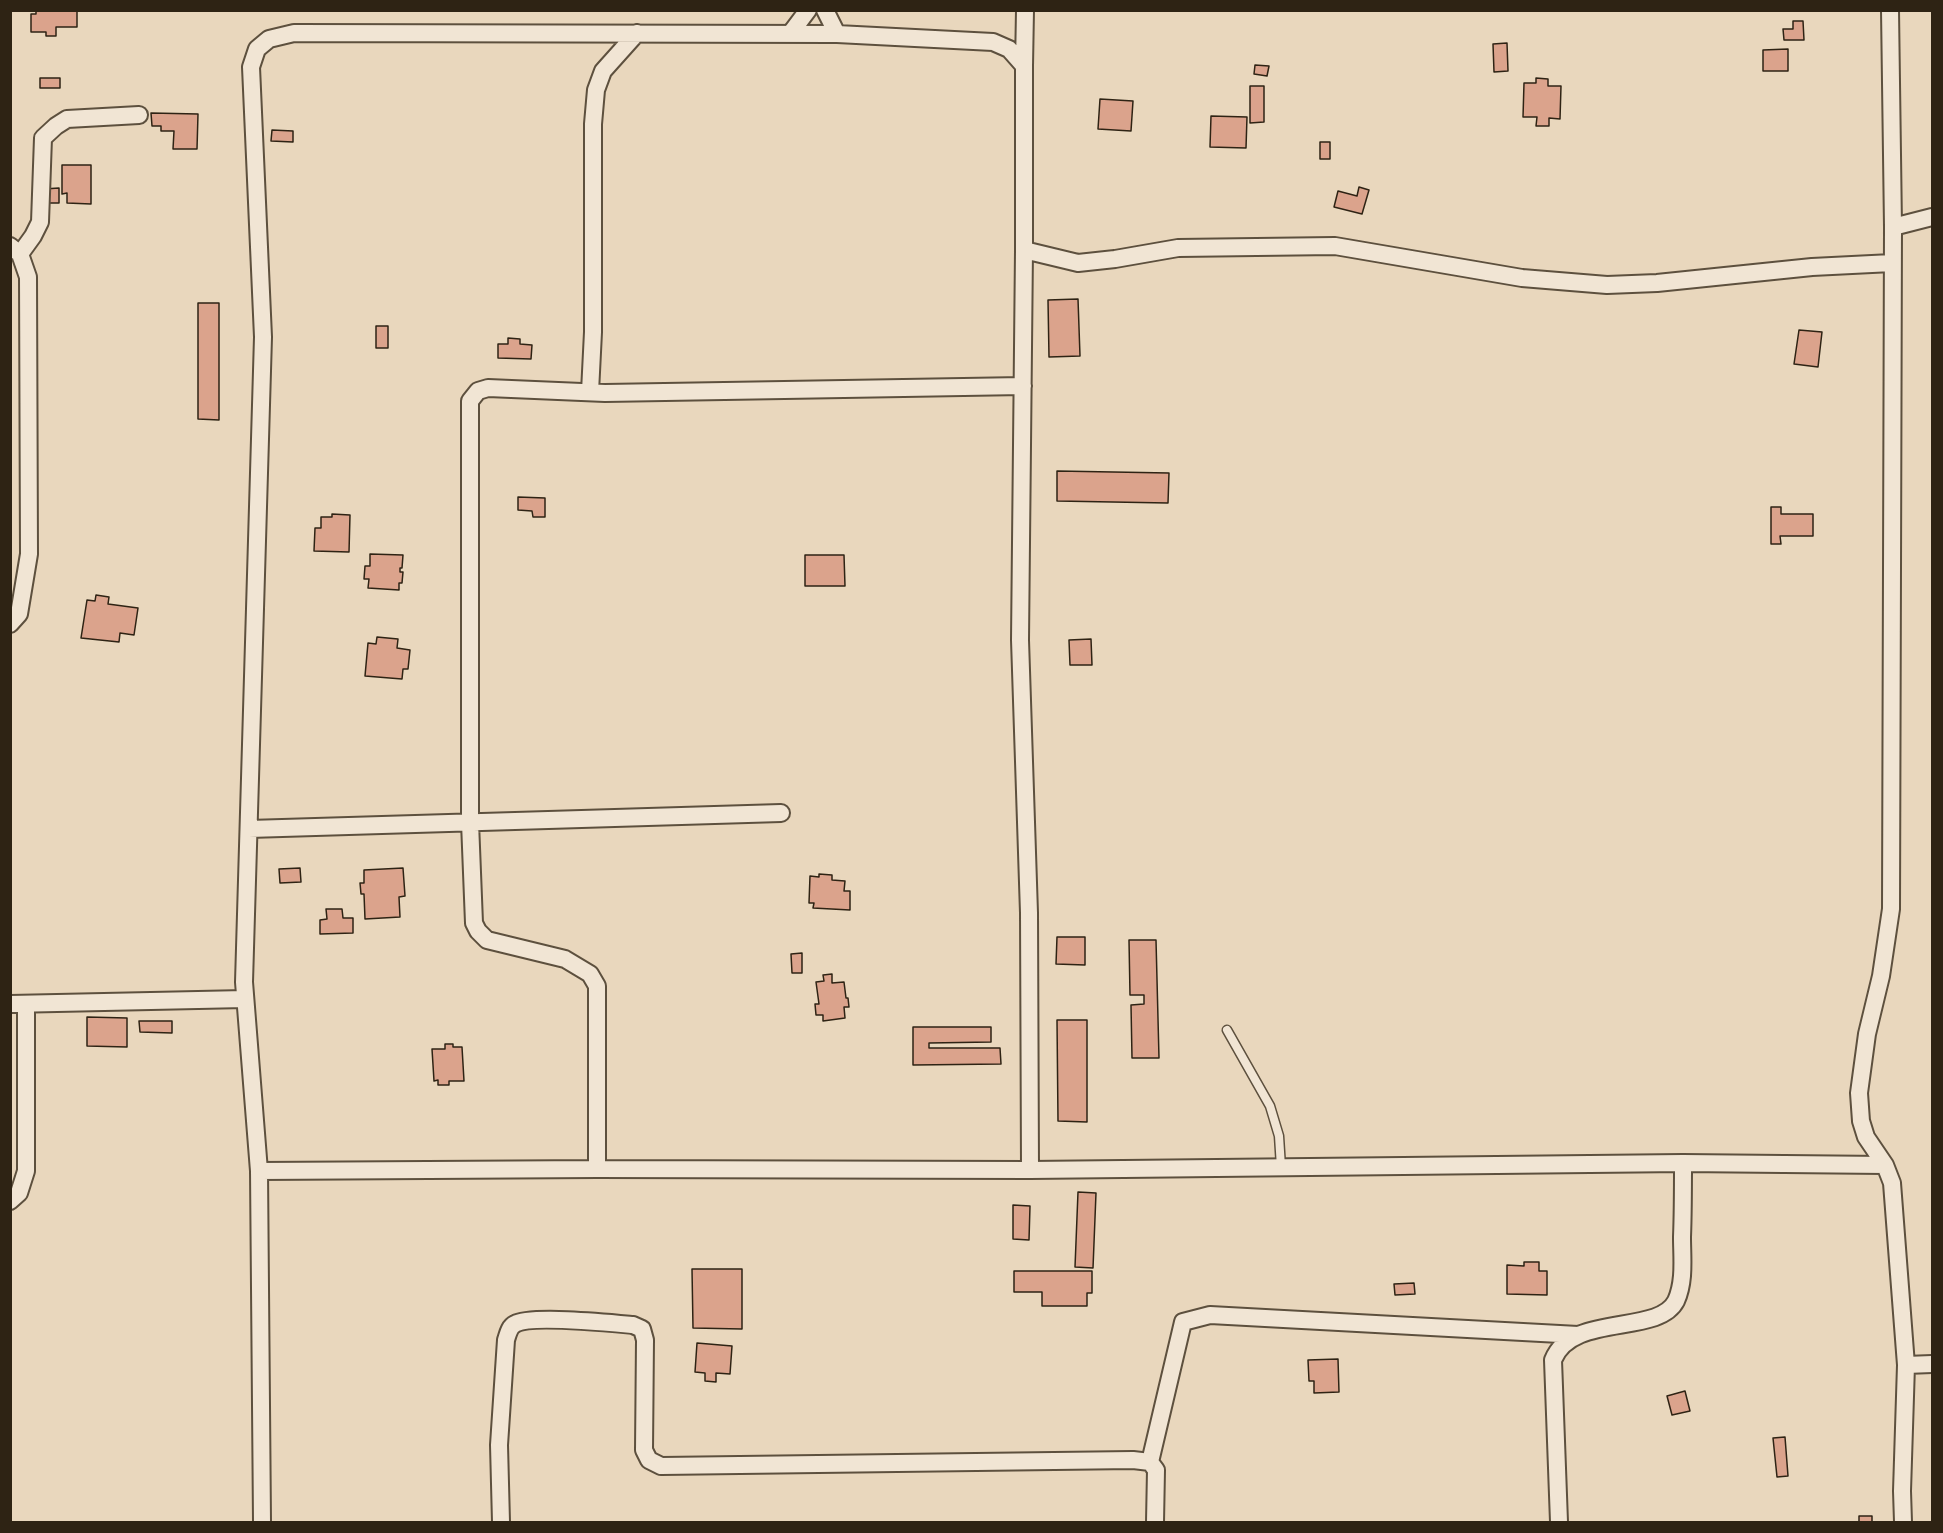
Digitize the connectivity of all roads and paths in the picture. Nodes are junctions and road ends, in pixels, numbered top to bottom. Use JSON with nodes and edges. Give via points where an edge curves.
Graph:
{"nodes":[{"id":1,"x":808,"y":10,"type":"edge"},
{"id":2,"x":825,"y":10,"type":"edge"},
{"id":3,"x":1025,"y":10,"type":"edge"},
{"id":4,"x":1890,"y":10,"type":"edge"},
{"id":5,"x":637,"y":33,"type":"junction"},
{"id":6,"x":790,"y":34,"type":"junction"},
{"id":7,"x":837,"y":34,"type":"junction"},
{"id":8,"x":1024,"y":66,"type":"junction"},
{"id":9,"x":139,"y":115,"type":"dead end"},
{"id":10,"x":1932,"y":217,"type":"edge"},
{"id":11,"x":1893,"y":227,"type":"junction"},
{"id":12,"x":15,"y":250,"type":"edge"},
{"id":13,"x":1024,"y":250,"type":"junction"},
{"id":14,"x":1892,"y":263,"type":"junction"},
{"id":15,"x":1023,"y":386,"type":"junction"},
{"id":16,"x":590,"y":392,"type":"junction"},
{"id":17,"x":10,"y":624,"type":"edge"},
{"id":18,"x":781,"y":813,"type":"dead end"},
{"id":19,"x":470,"y":822,"type":"junction"},
{"id":20,"x":249,"y":829,"type":"junction"},
{"id":21,"x":245,"y":999,"type":"junction"},
{"id":22,"x":18,"y":1004,"type":"edge"},
{"id":23,"x":1227,"y":1030,"type":"dead end"},
{"id":24,"x":1683,"y":1163,"type":"junction"},
{"id":25,"x":1885,"y":1165,"type":"junction"},
{"id":26,"x":1281,"y":1167,"type":"junction"},
{"id":27,"x":597,"y":1169,"type":"junction"},
{"id":28,"x":1030,"y":1170,"type":"junction"},
{"id":29,"x":259,"y":1171,"type":"junction"},
{"id":30,"x":10,"y":1201,"type":"edge"},
{"id":31,"x":1578,"y":1335,"type":"junction"},
{"id":32,"x":1932,"y":1364,"type":"edge"},
{"id":33,"x":1906,"y":1365,"type":"junction"},
{"id":34,"x":1150,"y":1462,"type":"junction"},
{"id":35,"x":262,"y":1522,"type":"edge"},
{"id":36,"x":501,"y":1522,"type":"edge"},
{"id":37,"x":1155,"y":1522,"type":"edge"},
{"id":38,"x":1559,"y":1522,"type":"edge"},
{"id":39,"x":1903,"y":1522,"type":"edge"}],
"edges":[{"from":1,"to":6,"type":"street"},
{"from":2,"to":7,"type":"street"},
{"from":3,"to":8,"type":"street"},
{"from":4,"to":11,"type":"street"},
{"from":5,"to":6,"type":"street"},
{"from":5,"to":16,"type":"street","via":[[603,71],[596,90]]},
{"from":5,"to":20,"type":"street","via":[[294,33],[269,39],[257,49],[251,67],[263,337]]},
{"from":6,"to":7,"type":"street"},
{"from":7,"to":8,"type":"street","via":[[993,42],[1009,49]]},
{"from":8,"to":13,"type":"street"},
{"from":9,"to":12,"type":"street","via":[[67,119],[43,138],[40,222],[33,236]]},
{"from":10,"to":11,"type":"street"},
{"from":11,"to":14,"type":"street"},
{"from":12,"to":17,"type":"street","via":[[28,277],[29,554],[19,614]]},
{"from":13,"to":14,"type":"street","via":[[1078,263],[1178,248],[1335,246],[1522,278],[1607,285]]},
{"from":13,"to":15,"type":"street"},
{"from":14,"to":25,"type":"street","via":[[1891,909],[1859,1093],[1866,1137]]},
{"from":15,"to":16,"type":"street"},
{"from":15,"to":28,"type":"street","via":[[1020,640],[1029,913]]},
{"from":16,"to":19,"type":"street","via":[[488,388],[478,391],[470,401]]},
{"from":18,"to":19,"type":"street"},
{"from":19,"to":20,"type":"street"},
{"from":19,"to":27,"type":"street","via":[[474,923],[478,931],[487,940],[565,959],[590,974],[597,986]]},
{"from":20,"to":21,"type":"street"},
{"from":21,"to":22,"type":"street"},
{"from":21,"to":29,"type":"street"},
{"from":22,"to":30,"type":"street","via":[[26,1171],[19,1193]]},
{"from":23,"to":26,"type":"lane","via":[[1270,1106],[1279,1136]]},
{"from":24,"to":25,"type":"street"},
{"from":24,"to":26,"type":"street"},
{"from":24,"to":31,"type":"street","via":[[1682,1282],[1675,1303],[1656,1318]]},
{"from":25,"to":33,"type":"street","via":[[1892,1183]]},
{"from":26,"to":28,"type":"street"},
{"from":27,"to":28,"type":"street"},
{"from":27,"to":29,"type":"street"},
{"from":29,"to":35,"type":"street"},
{"from":31,"to":34,"type":"street","via":[[1210,1315],[1183,1322]]},
{"from":31,"to":38,"type":"street","via":[[1563,1343],[1553,1360]]},
{"from":32,"to":33,"type":"street"},
{"from":33,"to":39,"type":"street"},
{"from":34,"to":36,"type":"street","via":[[661,1466],[650,1460],[644,1450],[642,1329],[633,1325],[551,1320],[516,1323],[506,1340],[499,1445]]},
{"from":34,"to":37,"type":"street","via":[[1156,1470]]}]}
